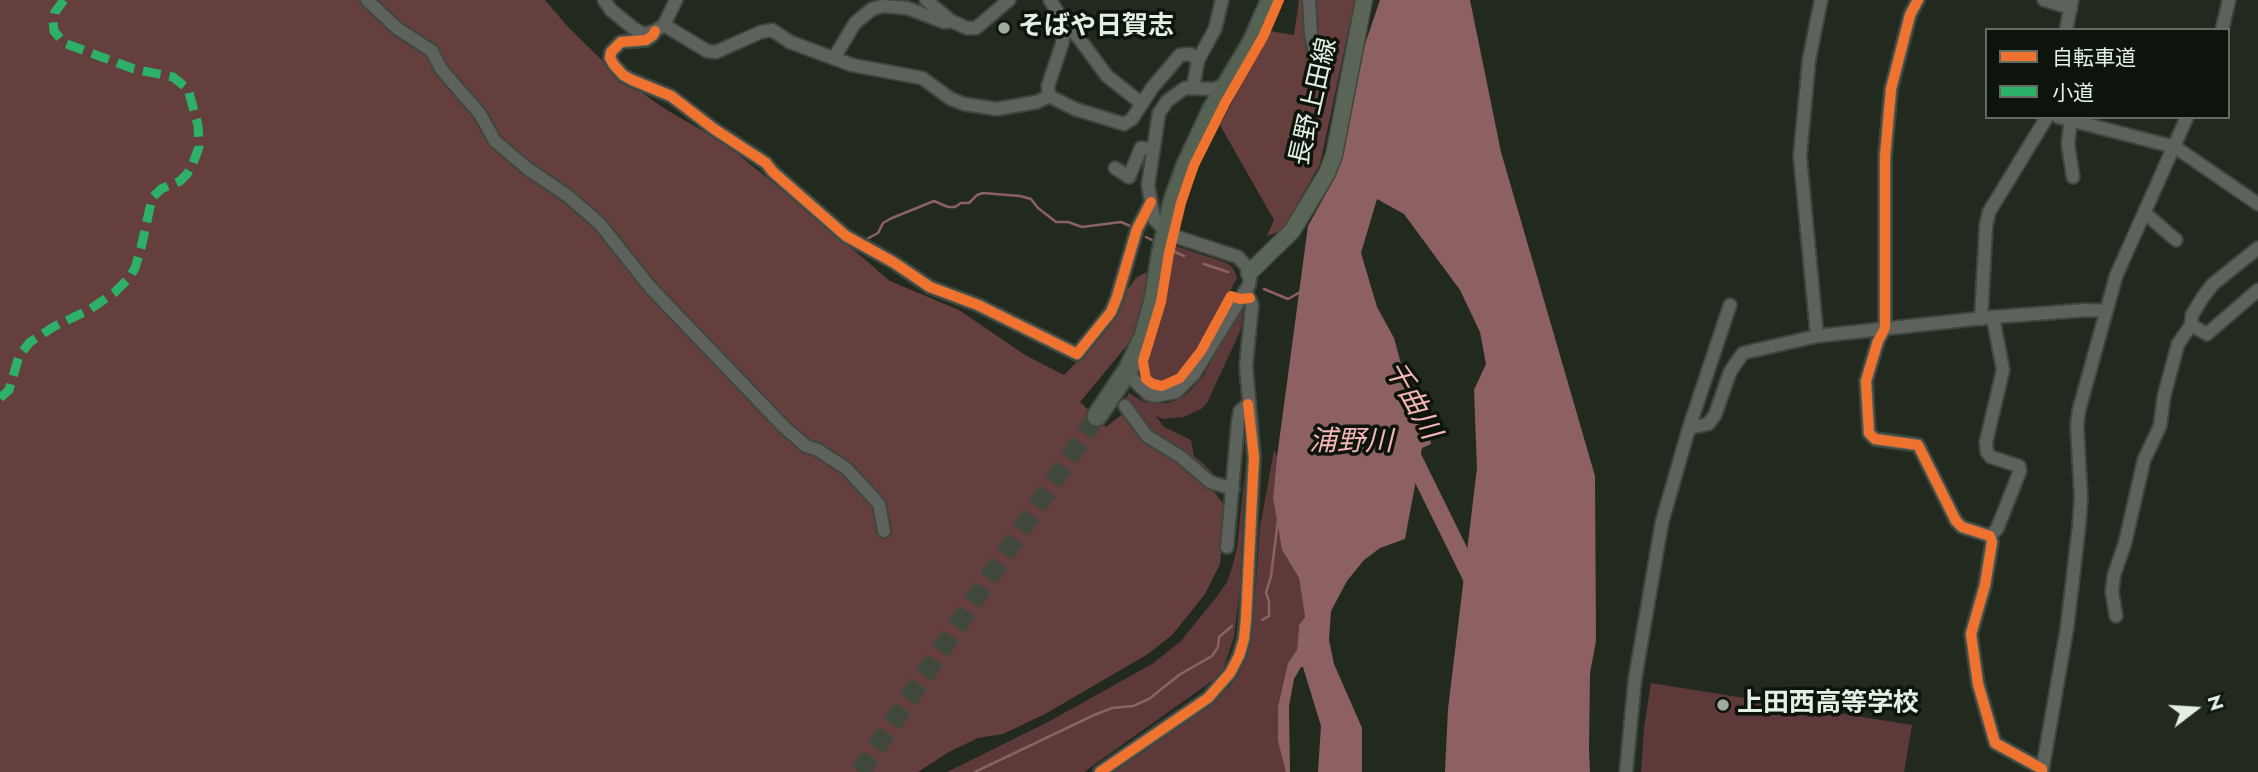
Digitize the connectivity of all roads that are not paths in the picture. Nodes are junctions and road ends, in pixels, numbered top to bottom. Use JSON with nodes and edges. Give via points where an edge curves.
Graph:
{"nodes":[{"id":1,"x":367,"y":0,"type":"edge"},
{"id":2,"x":604,"y":0,"type":"edge"},
{"id":3,"x":676,"y":0,"type":"edge"},
{"id":4,"x":926,"y":0,"type":"edge"},
{"id":5,"x":1009,"y":0,"type":"edge"},
{"id":6,"x":1050,"y":0,"type":"edge"},
{"id":7,"x":1222,"y":0,"type":"edge"},
{"id":8,"x":1270,"y":0,"type":"edge"},
{"id":9,"x":1309,"y":0,"type":"edge"},
{"id":10,"x":1364,"y":0,"type":"edge"},
{"id":11,"x":1821,"y":0,"type":"edge"},
{"id":12,"x":1917,"y":0,"type":"edge"},
{"id":13,"x":2044,"y":0,"type":"edge"},
{"id":14,"x":2229,"y":0,"type":"edge"},
{"id":15,"x":2071,"y":4,"type":"edge"},
{"id":16,"x":951,"y":20,"type":"junction"},
{"id":17,"x":1066,"y":25,"type":"junction"},
{"id":18,"x":659,"y":28,"type":"junction"},
{"id":19,"x":2066,"y":28,"type":"edge"},
{"id":20,"x":2222,"y":28,"type":"edge"},
{"id":21,"x":1315,"y":54,"type":"dead end"},
{"id":22,"x":834,"y":58,"type":"junction"},
{"id":23,"x":1198,"y":60,"type":"junction"},
{"id":24,"x":1227,"y":85,"type":"junction"},
{"id":25,"x":1193,"y":88,"type":"junction"},
{"id":26,"x":1049,"y":96,"type":"junction"},
{"id":27,"x":1141,"y":103,"type":"junction"},
{"id":28,"x":1212,"y":110,"type":"junction"},
{"id":29,"x":2046,"y":119,"type":"edge"},
{"id":30,"x":2067,"y":119,"type":"edge"},
{"id":31,"x":2071,"y":119,"type":"edge"},
{"id":32,"x":2186,"y":119,"type":"edge"},
{"id":33,"x":2175,"y":147,"type":"junction"},
{"id":34,"x":1153,"y":149,"type":"junction"},
{"id":35,"x":1115,"y":168,"type":"dead end"},
{"id":36,"x":2073,"y":177,"type":"dead end"},
{"id":37,"x":1151,"y":202,"type":"junction"},
{"id":38,"x":2258,"y":204,"type":"edge"},
{"id":39,"x":2145,"y":213,"type":"junction"},
{"id":40,"x":1162,"y":227,"type":"dead end"},
{"id":41,"x":1177,"y":237,"type":"dead end"},
{"id":42,"x":2176,"y":240,"type":"dead end"},
{"id":43,"x":2257,"y":251,"type":"edge"},
{"id":44,"x":1249,"y":273,"type":"junction"},
{"id":45,"x":2258,"y":290,"type":"edge"},
{"id":46,"x":1246,"y":291,"type":"junction"},
{"id":47,"x":1730,"y":305,"type":"dead end"},
{"id":48,"x":2105,"y":311,"type":"junction"},
{"id":49,"x":1987,"y":318,"type":"junction"},
{"id":50,"x":2191,"y":325,"type":"junction"},
{"id":51,"x":1885,"y":328,"type":"junction"},
{"id":52,"x":1817,"y":336,"type":"junction"},
{"id":53,"x":1128,"y":370,"type":"junction"},
{"id":54,"x":1142,"y":390,"type":"junction"},
{"id":55,"x":1120,"y":398,"type":"junction"},
{"id":56,"x":1248,"y":404,"type":"junction"},
{"id":57,"x":1097,"y":416,"type":"tunnel mouth"},
{"id":58,"x":1689,"y":428,"type":"junction"},
{"id":59,"x":1233,"y":489,"type":"junction"},
{"id":60,"x":884,"y":531,"type":"dead end"},
{"id":61,"x":1990,"y":536,"type":"junction"},
{"id":62,"x":1227,"y":547,"type":"dead end"},
{"id":63,"x":2116,"y":616,"type":"dead end"},
{"id":64,"x":2042,"y":771,"type":"edge"},
{"id":65,"x":1100,"y":772,"type":"edge"},
{"id":66,"x":1626,"y":772,"type":"edge"}],
"edges":[{"from":1,"to":60,"type":"street","via":[[398,29],[432,51],[495,141],[600,224],[650,287],[784,427],[806,446],[847,468],[878,504]]},
{"from":2,"to":18,"type":"street","via":[[644,34]]},
{"from":3,"to":18,"type":"street"},
{"from":4,"to":16,"type":"street"},
{"from":5,"to":16,"type":"street","via":[[976,28]]},
{"from":6,"to":17,"type":"street"},
{"from":7,"to":23,"type":"street","via":[[1215,29]]},
{"from":8,"to":24,"type":"highway"},
{"from":9,"to":21,"type":"street"},
{"from":10,"to":44,"type":"main road","name":"長野上田線","via":[[1327,173],[1292,231]]},
{"from":11,"to":52,"type":"street","via":[[1809,60],[1800,156]]},
{"from":12,"to":51,"type":"street","via":[[1898,59],[1888,122]]},
{"from":13,"to":15,"type":"street"},
{"from":14,"to":20,"type":"street"},
{"from":15,"to":19,"type":"street"},
{"from":16,"to":22,"type":"street","via":[[944,22],[907,8],[872,9],[855,23]]},
{"from":17,"to":26,"type":"street"},
{"from":17,"to":27,"type":"street","via":[[1107,76]]},
{"from":18,"to":22,"type":"street","via":[[707,51],[768,29]]},
{"from":18,"to":37,"type":"street","via":[[646,40],[621,42],[611,52],[610,58],[623,75],[671,96],[766,163],[846,236],[930,287],[978,305],[1077,354],[1111,312],[1137,229]]},
{"from":22,"to":26,"type":"street","via":[[922,78],[964,104],[997,109]]},
{"from":23,"to":25,"type":"street"},
{"from":23,"to":27,"type":"street","via":[[1190,54],[1180,55]]},
{"from":24,"to":25,"type":"street"},
{"from":24,"to":28,"type":"highway"},
{"from":25,"to":28,"type":"street","via":[[1206,94]]},
{"from":25,"to":34,"type":"street","via":[[1177,92],[1159,113]]},
{"from":26,"to":27,"type":"street","via":[[1074,110],[1124,124]]},
{"from":28,"to":53,"type":"highway","via":[[1173,202],[1147,326]]},
{"from":29,"to":49,"type":"street","via":[[1989,212]]},
{"from":30,"to":36,"type":"street"},
{"from":31,"to":33,"type":"street"},
{"from":32,"to":33,"type":"street"},
{"from":33,"to":38,"type":"street"},
{"from":33,"to":39,"type":"street"},
{"from":34,"to":35,"type":"street","via":[[1141,148],[1129,177]]},
{"from":34,"to":37,"type":"street"},
{"from":37,"to":40,"type":"street","via":[[1154,219]]},
{"from":39,"to":42,"type":"street"},
{"from":39,"to":48,"type":"street"},
{"from":41,"to":44,"type":"street","via":[[1231,253]]},
{"from":43,"to":50,"type":"street","via":[[2213,284],[2192,315]]},
{"from":44,"to":46,"type":"street"},
{"from":45,"to":50,"type":"street","via":[[2207,334]]},
{"from":46,"to":54,"type":"street","via":[[1184,386],[1165,396]]},
{"from":46,"to":56,"type":"street","via":[[1252,306],[1246,366]]},
{"from":47,"to":58,"type":"street"},
{"from":48,"to":49,"type":"street"},
{"from":48,"to":64,"type":"street","via":[[2077,425],[2079,526]]},
{"from":49,"to":51,"type":"street"},
{"from":49,"to":61,"type":"street","via":[[2003,370],[1986,452],[2019,466],[2020,471]]},
{"from":50,"to":63,"type":"street","via":[[2178,344],[2160,426],[2144,460],[2114,575]]},
{"from":51,"to":52,"type":"street"},
{"from":51,"to":61,"type":"street","via":[[1866,381],[1869,433],[1875,439],[1918,445],[1956,521]]},
{"from":52,"to":58,"type":"street","via":[[1743,353],[1730,372],[1715,415],[1708,424]]},
{"from":53,"to":54,"type":"street"},
{"from":53,"to":55,"type":"highway"},
{"from":54,"to":55,"type":"street","via":[[1120,388]]},
{"from":55,"to":57,"type":"highway"},
{"from":55,"to":59,"type":"street","via":[[1147,436],[1210,481]]},
{"from":56,"to":59,"type":"street","via":[[1240,411],[1238,422]]},
{"from":56,"to":65,"type":"street","via":[[1254,457],[1246,619],[1239,656],[1208,698]]},
{"from":58,"to":66,"type":"street","via":[[1655,558],[1635,679]]},
{"from":59,"to":62,"type":"street"},
{"from":61,"to":64,"type":"street","via":[[1985,584],[1972,634],[1978,684],[1995,743]]}]}
